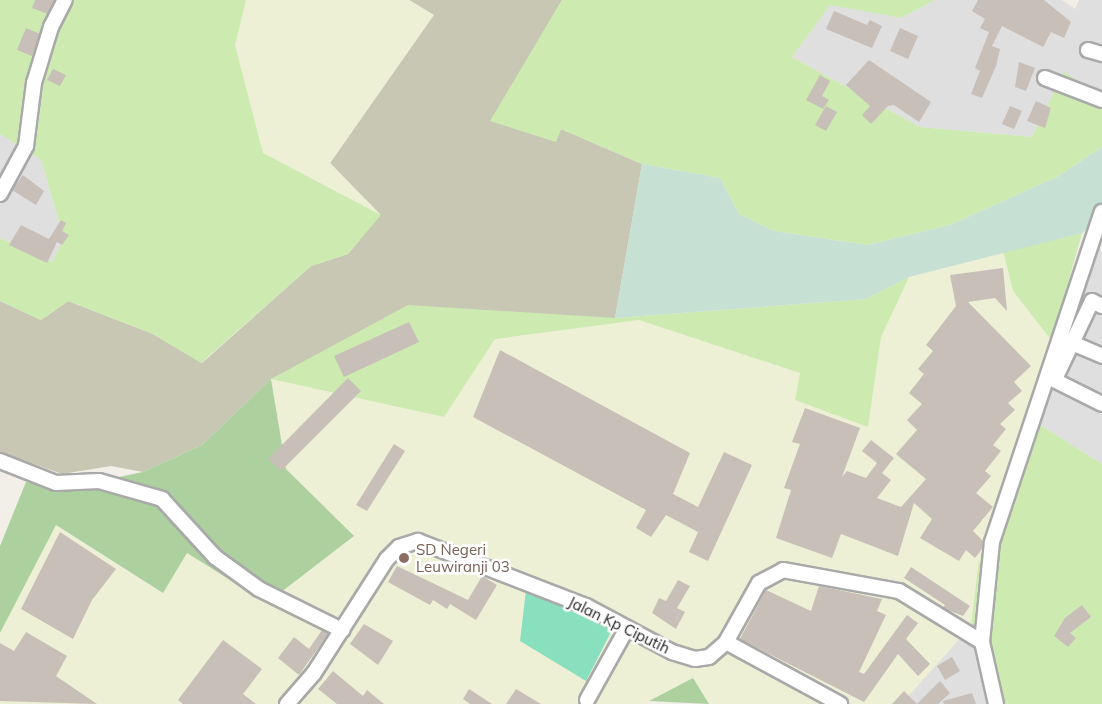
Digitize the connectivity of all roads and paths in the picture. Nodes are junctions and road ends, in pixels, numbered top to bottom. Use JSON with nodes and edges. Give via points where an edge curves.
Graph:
{"nodes":[{"id":1,"x":64,"y":0,"type":"edge"},
{"id":2,"x":1088,"y":50,"type":"dead end"},
{"id":3,"x":1102,"y":54,"type":"edge"},
{"id":4,"x":1045,"y":78,"type":"dead end"},
{"id":5,"x":1102,"y":100,"type":"edge"},
{"id":6,"x":0,"y":194,"type":"edge"},
{"id":7,"x":1102,"y":212,"type":"edge"},
{"id":8,"x":1102,"y":306,"type":"edge"},
{"id":9,"x":1072,"y":343,"type":"junction"},
{"id":10,"x":1102,"y":356,"type":"edge"},
{"id":11,"x":1052,"y":378,"type":"junction"},
{"id":12,"x":1102,"y":404,"type":"edge"},
{"id":13,"x":0,"y":461,"type":"edge"},
{"id":14,"x":627,"y":628,"type":"junction"},
{"id":15,"x":342,"y":630,"type":"junction"},
{"id":16,"x":726,"y":642,"type":"junction"},
{"id":17,"x":982,"y":642,"type":"junction"},
{"id":18,"x":587,"y":700,"type":"dead end"},
{"id":19,"x":287,"y":704,"type":"edge"},
{"id":20,"x":840,"y":704,"type":"edge"},
{"id":21,"x":996,"y":704,"type":"edge"}],
"edges":[{"from":1,"to":6,"type":"street","via":[[51,27],[34,83],[26,146]]},
{"from":2,"to":3,"type":"street"},
{"from":4,"to":5,"type":"street"},
{"from":7,"to":11,"type":"street"},
{"from":8,"to":9,"type":"street","via":[[1092,302]]},
{"from":9,"to":10,"type":"street"},
{"from":9,"to":11,"type":"street"},
{"from":11,"to":12,"type":"street"},
{"from":11,"to":17,"type":"street","via":[[992,542]]},
{"from":13,"to":15,"type":"street","via":[[56,483],[99,481],[162,499],[215,557],[259,589]]},
{"from":14,"to":15,"type":"street","name":"Jalan Kp Ciputih","via":[[586,606],[418,541],[399,548],[387,559]]},
{"from":14,"to":16,"type":"street","name":"Jalan Kp Ciputih","via":[[695,659],[709,657]]},
{"from":14,"to":18,"type":"street"},
{"from":15,"to":19,"type":"street","name":"Jalan Kp Ciputih"},
{"from":16,"to":17,"type":"street","name":"Jalan Kp Ciputih","via":[[759,583],[783,570],[899,591]]},
{"from":16,"to":20,"type":"street"},
{"from":17,"to":21,"type":"street"}]}
